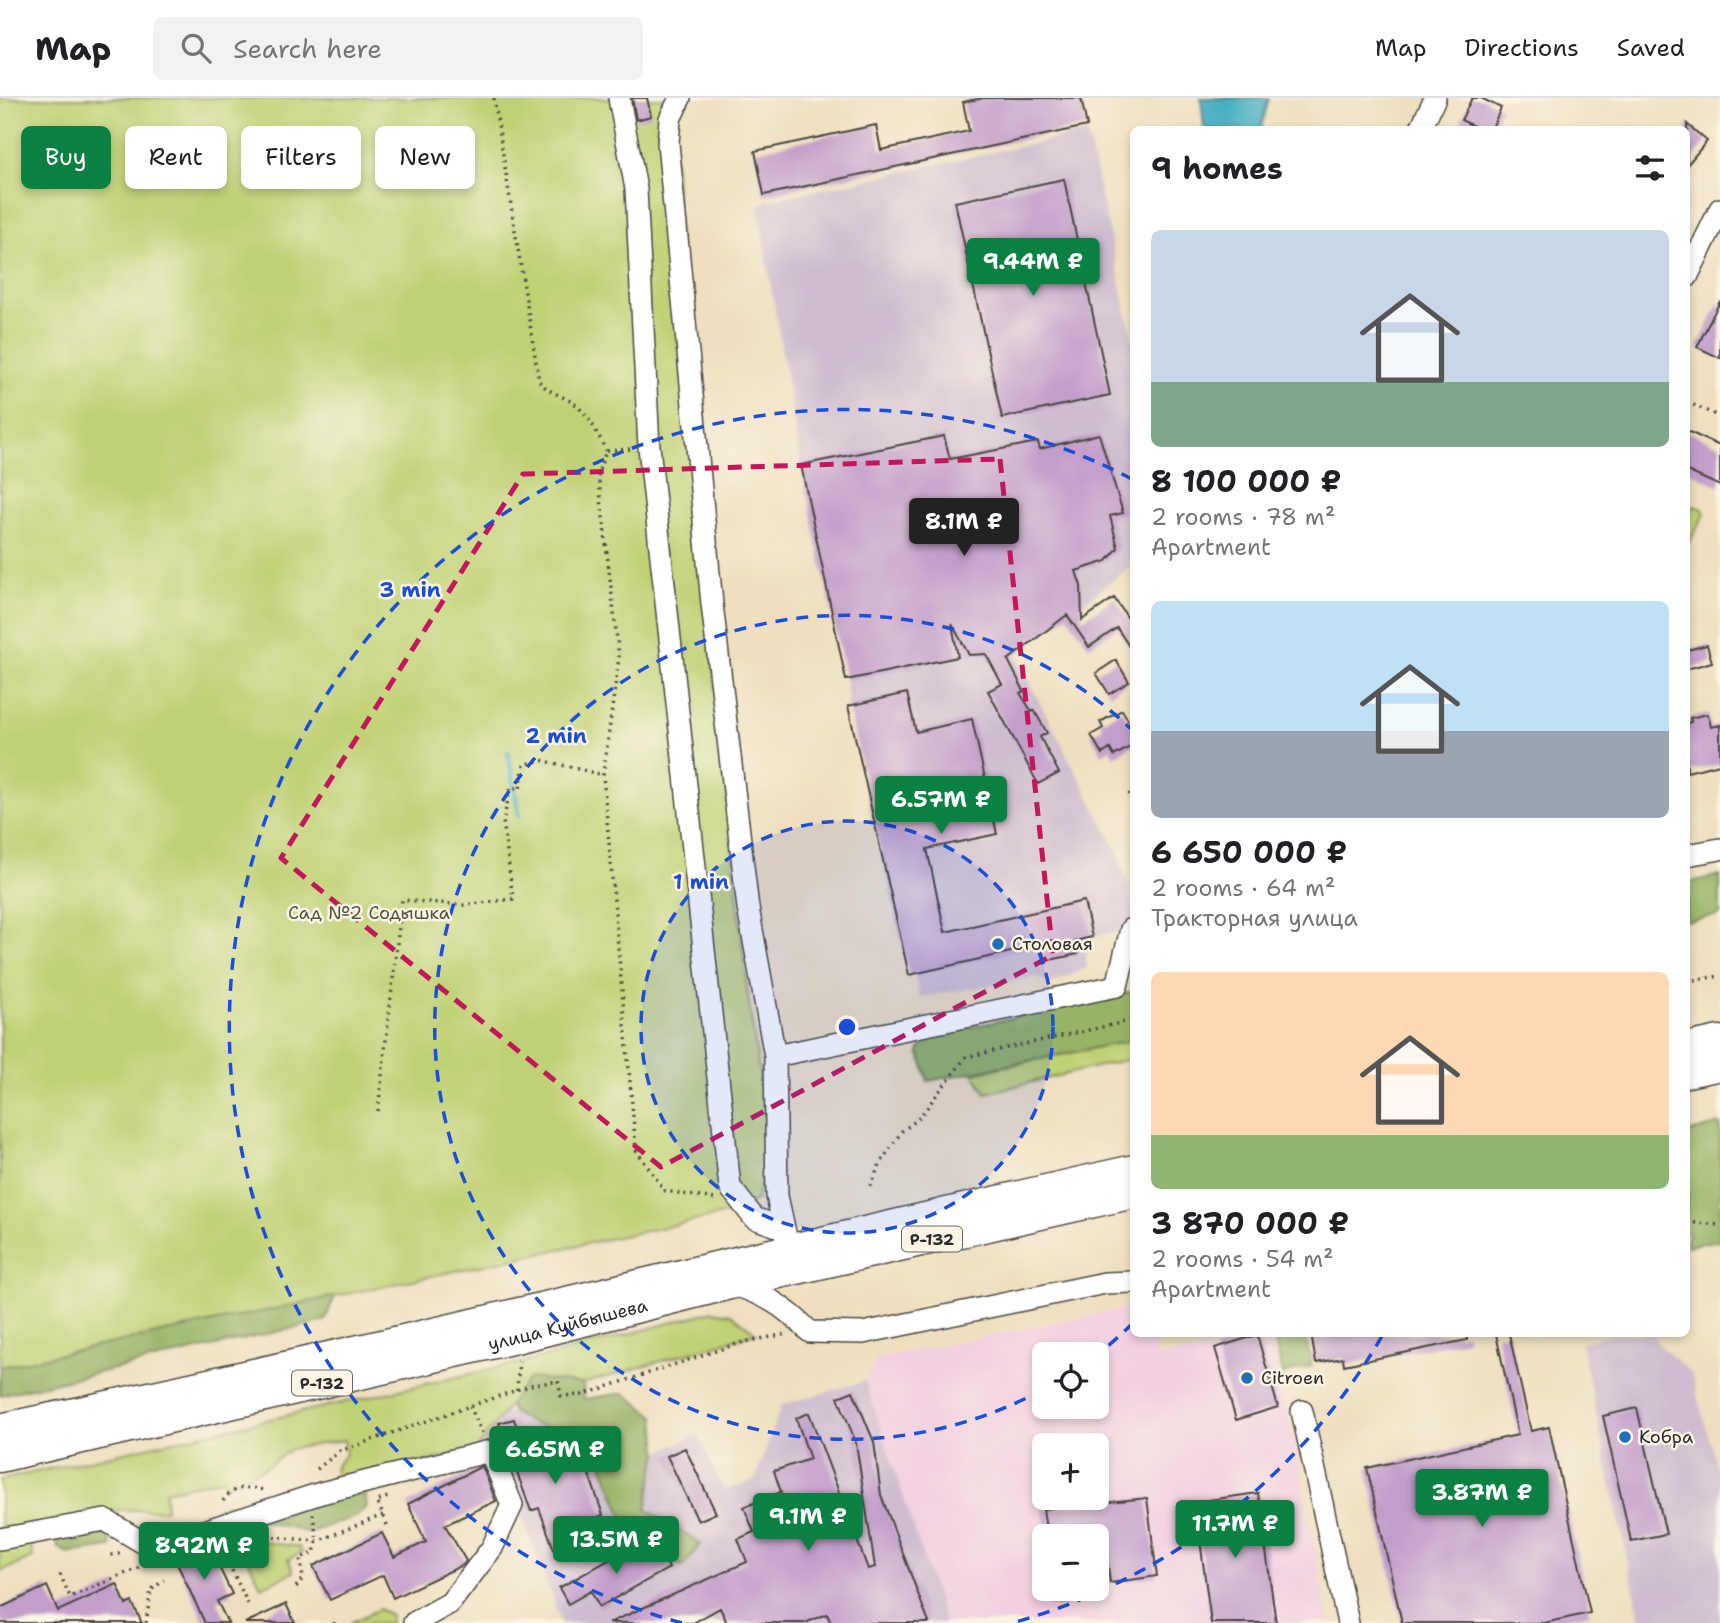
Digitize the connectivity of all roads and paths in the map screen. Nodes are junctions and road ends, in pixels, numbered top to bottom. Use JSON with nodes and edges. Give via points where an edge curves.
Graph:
{"nodes":[{"id":1,"x":494,"y":98,"type":"edge"},
{"id":2,"x":619,"y":98,"type":"edge"},
{"id":3,"x":680,"y":98,"type":"edge"},
{"id":4,"x":1435,"y":98,"type":"edge"},
{"id":5,"x":1422,"y":126,"type":"edge"},
{"id":6,"x":1720,"y":209,"type":"edge"},
{"id":7,"x":1690,"y":272,"type":"edge"},
{"id":8,"x":1690,"y":403,"type":"edge"},
{"id":9,"x":1720,"y":417,"type":"edge"},
{"id":10,"x":649,"y":447,"type":"junction"},
{"id":11,"x":606,"y":451,"type":"junction"},
{"id":12,"x":603,"y":775,"type":"junction"},
{"id":13,"x":1720,"y":849,"type":"edge"},
{"id":14,"x":1690,"y":854,"type":"edge"},
{"id":15,"x":1130,"y":933,"type":"edge"},
{"id":16,"x":1720,"y":976,"type":"edge"},
{"id":17,"x":1690,"y":981,"type":"edge"},
{"id":18,"x":1130,"y":1021,"type":"edge"},
{"id":19,"x":1720,"y":1041,"type":"edge"},
{"id":20,"x":1690,"y":1047,"type":"edge"},
{"id":21,"x":775,"y":1056,"type":"junction"},
{"id":22,"x":1720,"y":1065,"type":"edge"},
{"id":23,"x":1690,"y":1071,"type":"edge"},
{"id":24,"x":378,"y":1111,"type":"dead end"},
{"id":25,"x":1130,"y":1171,"type":"edge"},
{"id":26,"x":870,"y":1186,"type":"dead end"},
{"id":27,"x":1130,"y":1194,"type":"edge"},
{"id":28,"x":740,"y":1200,"type":"junction"},
{"id":29,"x":1690,"y":1222,"type":"edge"},
{"id":30,"x":1720,"y":1224,"type":"edge"},
{"id":31,"x":787,"y":1237,"type":"junction"},
{"id":32,"x":1130,"y":1282,"type":"edge"},
{"id":33,"x":730,"y":1284,"type":"junction"},
{"id":34,"x":810,"y":1332,"type":"junction"},
{"id":35,"x":516,"y":1338,"type":"junction"},
{"id":36,"x":516,"y":1390,"type":"junction"},
{"id":37,"x":470,"y":1406,"type":"junction"},
{"id":38,"x":1302,"y":1411,"type":"dead end"},
{"id":39,"x":0,"y":1429,"type":"edge"},
{"id":40,"x":490,"y":1451,"type":"junction"},
{"id":41,"x":0,"y":1457,"type":"edge"},
{"id":42,"x":317,"y":1469,"type":"dead end"},
{"id":43,"x":262,"y":1490,"type":"dead end"},
{"id":44,"x":310,"y":1497,"type":"junction"},
{"id":45,"x":223,"y":1501,"type":"dead end"},
{"id":46,"x":377,"y":1502,"type":"dead end"},
{"id":47,"x":383,"y":1515,"type":"junction"},
{"id":48,"x":229,"y":1523,"type":"junction"},
{"id":49,"x":387,"y":1525,"type":"dead end"},
{"id":50,"x":0,"y":1539,"type":"edge"},
{"id":51,"x":317,"y":1541,"type":"junction"},
{"id":52,"x":223,"y":1551,"type":"dead end"},
{"id":53,"x":127,"y":1553,"type":"dead end"},
{"id":54,"x":111,"y":1555,"type":"dead end"},
{"id":55,"x":157,"y":1560,"type":"dead end"},
{"id":56,"x":61,"y":1574,"type":"dead end"},
{"id":57,"x":164,"y":1580,"type":"dead end"},
{"id":58,"x":296,"y":1587,"type":"dead end"},
{"id":59,"x":249,"y":1606,"type":"dead end"},
{"id":60,"x":145,"y":1623,"type":"edge"},
{"id":61,"x":414,"y":1623,"type":"edge"},
{"id":62,"x":1348,"y":1623,"type":"edge"}],
"edges":[{"from":1,"to":11,"type":"path","via":[[539,381],[547,391],[575,404],[592,422]]},
{"from":2,"to":10,"type":"street","via":[[635,188]]},
{"from":3,"to":21,"type":"street","via":[[670,119],[668,143],[712,604],[748,908]]},
{"from":4,"to":5,"type":"street"},
{"from":6,"to":7,"type":"street"},
{"from":8,"to":9,"type":"path"},
{"from":10,"to":11,"type":"path"},
{"from":10,"to":28,"type":"street","via":[[730,1187]]},
{"from":11,"to":12,"type":"path","via":[[598,472],[619,657]]},
{"from":12,"to":24,"type":"path","via":[[535,760],[524,765],[520,789],[511,787],[503,821],[513,899],[464,905],[402,900]]},
{"from":12,"to":28,"type":"path","via":[[636,1150],[665,1191],[693,1198]]},
{"from":13,"to":14,"type":"street"},
{"from":15,"to":21,"type":"street","via":[[1117,986]]},
{"from":16,"to":17,"type":"path"},
{"from":18,"to":26,"type":"path","via":[[966,1057],[918,1119],[902,1131]]},
{"from":19,"to":20,"type":"highway"},
{"from":21,"to":31,"type":"street","via":[[777,1196]]},
{"from":22,"to":23,"type":"highway"},
{"from":25,"to":31,"type":"highway","name":"улица Куйбышева","number":"Р-132"},
{"from":27,"to":33,"type":"highway","name":"улица Куйбышева","number":"Р-132"},
{"from":28,"to":31,"type":"street","via":[[754,1219]]},
{"from":29,"to":30,"type":"path"},
{"from":31,"to":39,"type":"highway","name":"улица Куйбышева","number":"Р-132","via":[[581,1299]]},
{"from":32,"to":34,"type":"street","via":[[1105,1283],[863,1333]]},
{"from":33,"to":34,"type":"street","via":[[760,1292],[784,1306]]},
{"from":33,"to":35,"type":"highway","name":"улица Куйбышева","number":"Р-132"},
{"from":34,"to":36,"type":"path","via":[[761,1336],[582,1395],[561,1396],[558,1381]]},
{"from":35,"to":36,"type":"path","via":[[520,1368]]},
{"from":35,"to":41,"type":"highway","name":"улица Куйбышева","number":"Р-132"},
{"from":36,"to":37,"type":"path"},
{"from":37,"to":40,"type":"path"},
{"from":37,"to":42,"type":"path","via":[[340,1451]]},
{"from":38,"to":62,"type":"street"},
{"from":40,"to":44,"type":"street"},
{"from":40,"to":61,"type":"street","via":[[512,1505],[492,1548],[450,1603]]},
{"from":43,"to":45,"type":"path","via":[[246,1486],[228,1493]]},
{"from":44,"to":48,"type":"street"},
{"from":44,"to":51,"type":"path"},
{"from":46,"to":47,"type":"path"},
{"from":47,"to":49,"type":"path"},
{"from":47,"to":51,"type":"path"},
{"from":48,"to":50,"type":"street","via":[[152,1548],[105,1520]]},
{"from":48,"to":51,"type":"path","via":[[254,1536]]},
{"from":51,"to":58,"type":"path","via":[[314,1553],[300,1558],[303,1578]]},
{"from":52,"to":59,"type":"path"},
{"from":53,"to":54,"type":"path"},
{"from":55,"to":56,"type":"path","via":[[70,1597]]},
{"from":57,"to":60,"type":"path","via":[[151,1590]]}]}
